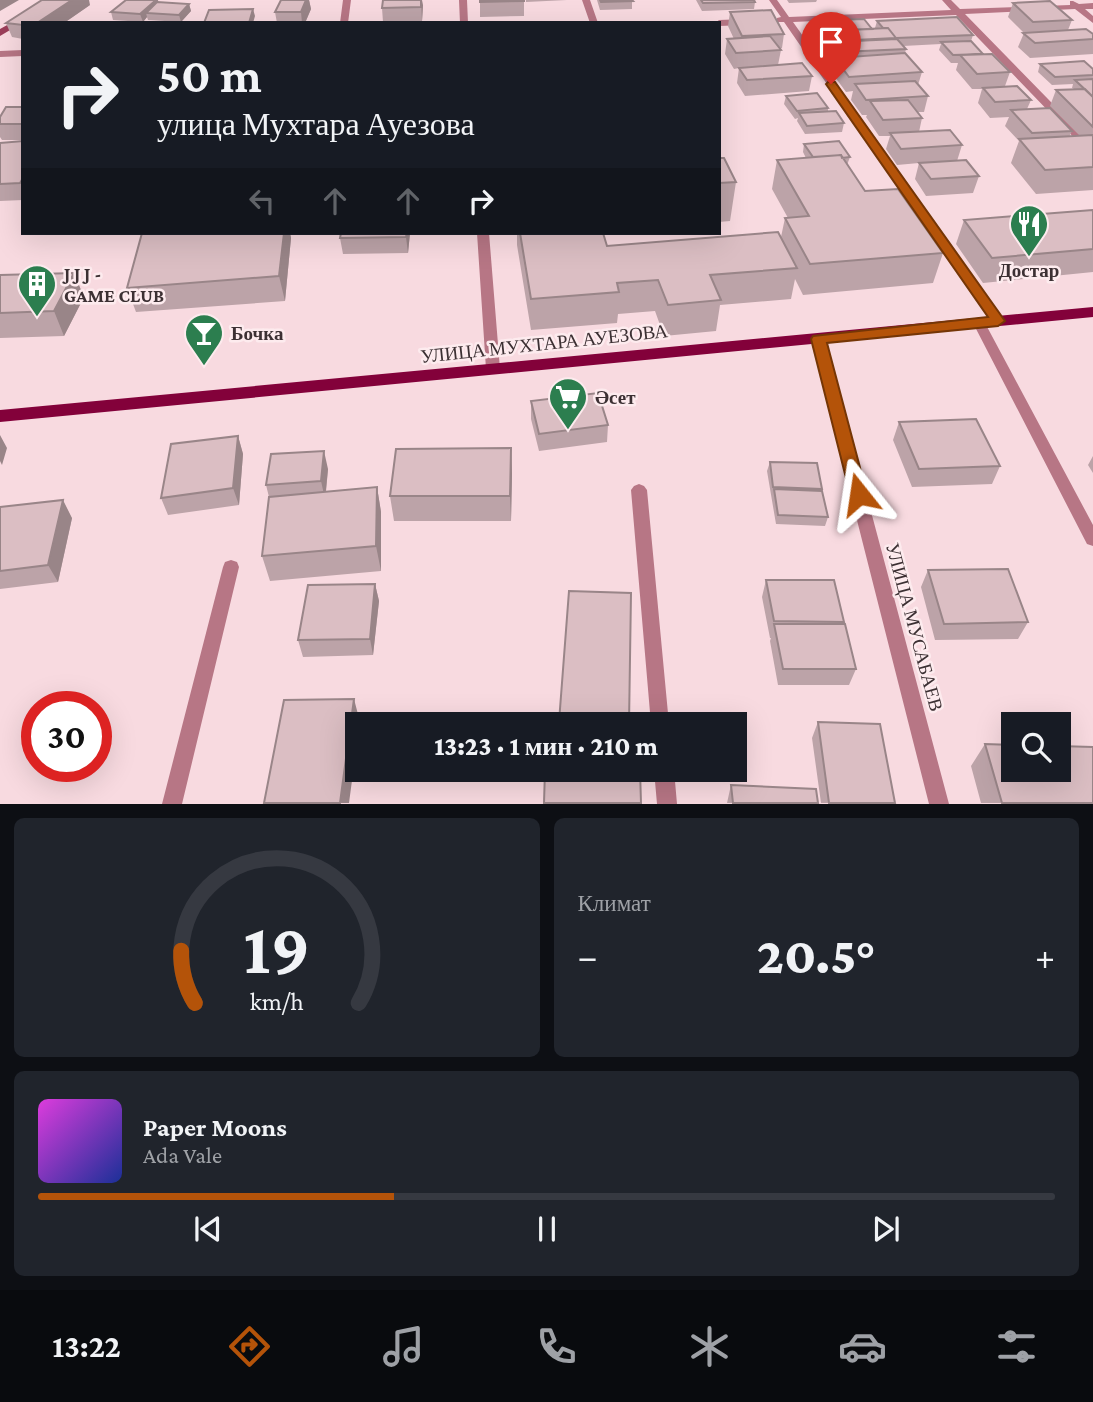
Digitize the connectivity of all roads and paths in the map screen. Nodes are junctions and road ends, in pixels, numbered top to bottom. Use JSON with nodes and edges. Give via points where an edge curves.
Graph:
{"nodes":[{"id":1,"x":347,"y":0,"type":"edge"},
{"id":2,"x":463,"y":0,"type":"edge"},
{"id":3,"x":586,"y":0,"type":"edge"},
{"id":4,"x":773,"y":0,"type":"edge"},
{"id":5,"x":946,"y":0,"type":"edge"},
{"id":6,"x":1073,"y":3,"type":"edge"},
{"id":7,"x":1093,"y":6,"type":"edge"},
{"id":8,"x":957,"y":12,"type":"junction"},
{"id":9,"x":35,"y":13,"type":"edge"},
{"id":10,"x":773,"y":20,"type":"edge"},
{"id":11,"x":786,"y":20,"type":"junction"},
{"id":12,"x":1093,"y":20,"type":"edge"},
{"id":13,"x":344,"y":21,"type":"edge"},
{"id":14,"x":464,"y":21,"type":"edge"},
{"id":15,"x":593,"y":21,"type":"edge"},
{"id":16,"x":759,"y":21,"type":"edge"},
{"id":17,"x":721,"y":23,"type":"edge"},
{"id":18,"x":0,"y":33,"type":"edge"},
{"id":19,"x":0,"y":54,"type":"edge"},
{"id":20,"x":21,"y":54,"type":"edge"},
{"id":21,"x":1086,"y":144,"type":"edge"},
{"id":22,"x":483,"y":235,"type":"edge"},
{"id":23,"x":1093,"y":312,"type":"edge"},
{"id":24,"x":998,"y":321,"type":"junction"},
{"id":25,"x":979,"y":323,"type":"junction"},
{"id":26,"x":818,"y":339,"type":"junction"},
{"id":27,"x":493,"y":369,"type":"junction"},
{"id":28,"x":0,"y":416,"type":"edge"},
{"id":29,"x":639,"y":490,"type":"dead end"},
{"id":30,"x":1093,"y":540,"type":"edge"},
{"id":31,"x":230,"y":568,"type":"dead end"},
{"id":32,"x":659,"y":712,"type":"edge"},
{"id":33,"x":665,"y":782,"type":"edge"},
{"id":34,"x":172,"y":803,"type":"edge"},
{"id":35,"x":667,"y":803,"type":"edge"},
{"id":36,"x":939,"y":803,"type":"edge"}],
"edges":[{"from":1,"to":13,"type":"street"},
{"from":2,"to":14,"type":"street"},
{"from":3,"to":15,"type":"street"},
{"from":4,"to":11,"type":"street"},
{"from":5,"to":8,"type":"street"},
{"from":6,"to":7,"type":"street"},
{"from":6,"to":8,"type":"street"},
{"from":6,"to":12,"type":"street"},
{"from":8,"to":11,"type":"street"},
{"from":8,"to":21,"type":"street"},
{"from":9,"to":18,"type":"street"},
{"from":10,"to":11,"type":"street"},
{"from":11,"to":24,"type":"street"},
{"from":16,"to":17,"type":"street"},
{"from":19,"to":20,"type":"street"},
{"from":22,"to":27,"type":"street"},
{"from":23,"to":24,"type":"main road","name":"УЛИЦА МУХТАРА АУЕЗОВА"},
{"from":24,"to":25,"type":"main road","name":"УЛИЦА МУХТАРА АУЕЗОВА"},
{"from":25,"to":26,"type":"main road","name":"УЛИЦА МУХТАРА АУЕЗОВА"},
{"from":25,"to":30,"type":"street"},
{"from":26,"to":27,"type":"main road","name":"УЛИЦА МУХТАРА АУЕЗОВА"},
{"from":26,"to":36,"type":"street","name":"УЛИЦА МУСАБАЕВ"},
{"from":27,"to":28,"type":"main road","name":"УЛИЦА МУХТАРА АУЕЗОВА"},
{"from":29,"to":32,"type":"street"},
{"from":31,"to":34,"type":"street"},
{"from":33,"to":35,"type":"street"}]}
